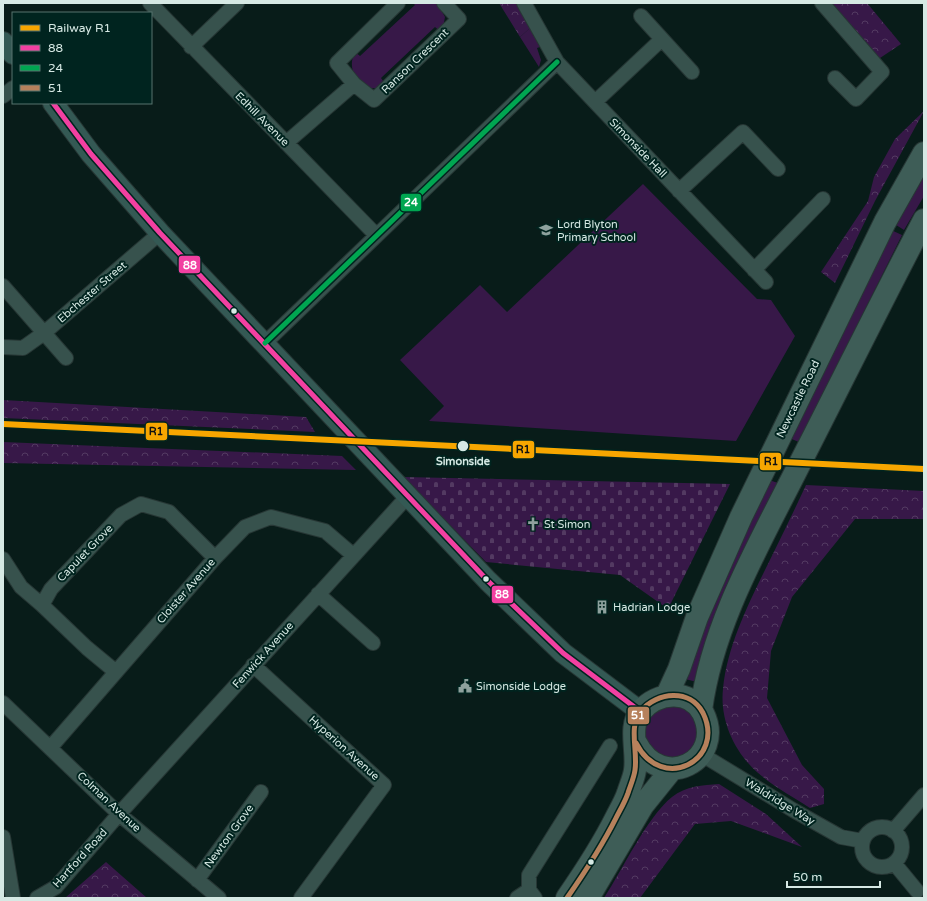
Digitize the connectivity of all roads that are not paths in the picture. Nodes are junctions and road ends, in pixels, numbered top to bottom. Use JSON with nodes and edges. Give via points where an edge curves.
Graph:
{"nodes":[{"id":1,"x":238,"y":3,"type":"edge"},
{"id":2,"x":398,"y":3,"type":"edge"},
{"id":3,"x":444,"y":3,"type":"edge"},
{"id":4,"x":524,"y":3,"type":"edge"},
{"id":5,"x":822,"y":3,"type":"edge"},
{"id":6,"x":157,"y":5,"type":"edge"},
{"id":7,"x":640,"y":16,"type":"dead end"},
{"id":8,"x":662,"y":39,"type":"junction"},
{"id":9,"x":3,"y":42,"type":"edge"},
{"id":10,"x":191,"y":47,"type":"junction"},
{"id":11,"x":12,"y":53,"type":"edge"},
{"id":12,"x":557,"y":62,"type":"junction"},
{"id":13,"x":692,"y":72,"type":"dead end"},
{"id":14,"x":835,"y":78,"type":"dead end"},
{"id":15,"x":354,"y":84,"type":"junction"},
{"id":16,"x":12,"y":89,"type":"edge"},
{"id":17,"x":3,"y":96,"type":"edge"},
{"id":18,"x":595,"y":102,"type":"junction"},
{"id":19,"x":53,"y":104,"type":"edge"},
{"id":20,"x":286,"y":143,"type":"junction"},
{"id":21,"x":924,"y":153,"type":"edge"},
{"id":22,"x":778,"y":169,"type":"dead end"},
{"id":23,"x":679,"y":191,"type":"junction"},
{"id":24,"x":823,"y":199,"type":"dead end"},
{"id":25,"x":924,"y":220,"type":"edge"},
{"id":26,"x":160,"y":233,"type":"junction"},
{"id":27,"x":376,"y":234,"type":"junction"},
{"id":28,"x":754,"y":270,"type":"junction"},
{"id":29,"x":766,"y":282,"type":"dead end"},
{"id":30,"x":3,"y":286,"type":"edge"},
{"id":31,"x":44,"y":333,"type":"junction"},
{"id":32,"x":265,"y":343,"type":"junction"},
{"id":33,"x":3,"y":347,"type":"edge"},
{"id":34,"x":66,"y":358,"type":"dead end"},
{"id":35,"x":407,"y":496,"type":"junction"},
{"id":36,"x":353,"y":555,"type":"junction"},
{"id":37,"x":215,"y":558,"type":"junction"},
{"id":38,"x":3,"y":559,"type":"edge"},
{"id":39,"x":318,"y":594,"type":"junction"},
{"id":40,"x":42,"y":605,"type":"junction"},
{"id":41,"x":373,"y":643,"type":"dead end"},
{"id":42,"x":253,"y":665,"type":"junction"},
{"id":43,"x":116,"y":672,"type":"junction"},
{"id":44,"x":667,"y":695,"type":"junction"},
{"id":45,"x":3,"y":703,"type":"edge"},
{"id":46,"x":701,"y":710,"type":"junction"},
{"id":47,"x":641,"y":712,"type":"junction"},
{"id":48,"x":636,"y":743,"type":"junction"},
{"id":49,"x":610,"y":746,"type":"dead end"},
{"id":50,"x":50,"y":748,"type":"junction"},
{"id":51,"x":701,"y":754,"type":"junction"},
{"id":52,"x":672,"y":769,"type":"junction"},
{"id":53,"x":261,"y":792,"type":"dead end"},
{"id":54,"x":924,"y":795,"type":"edge"},
{"id":55,"x":120,"y":814,"type":"junction"},
{"id":56,"x":893,"y":831,"type":"junction"},
{"id":57,"x":3,"y":837,"type":"edge"},
{"id":58,"x":863,"y":842,"type":"junction"},
{"id":59,"x":894,"y":863,"type":"junction"},
{"id":60,"x":197,"y":880,"type":"junction"},
{"id":61,"x":917,"y":891,"type":"dead end"},
{"id":62,"x":532,"y":894,"type":"edge"},
{"id":63,"x":13,"y":898,"type":"edge"},
{"id":64,"x":37,"y":898,"type":"edge"},
{"id":65,"x":219,"y":898,"type":"edge"},
{"id":66,"x":301,"y":898,"type":"edge"},
{"id":67,"x":517,"y":898,"type":"edge"},
{"id":68,"x":567,"y":898,"type":"edge"},
{"id":69,"x":588,"y":898,"type":"edge"}],
"edges":[{"from":1,"to":10,"type":"street"},
{"from":2,"to":15,"type":"street","name":"Ranson Crescent","via":[[337,64]]},
{"from":3,"to":15,"type":"street","name":"Ranson Crescent","via":[[459,20],[374,100]]},
{"from":4,"to":12,"type":"street","name":"Simonside Hall"},
{"from":5,"to":14,"type":"street","via":[[882,72],[856,99]]},
{"from":6,"to":10,"type":"street","name":"Edhill Avenue"},
{"from":7,"to":8,"type":"street"},
{"from":8,"to":13,"type":"street"},
{"from":8,"to":18,"type":"street"},
{"from":9,"to":11,"type":"street"},
{"from":10,"to":20,"type":"street","name":"Edhill Avenue"},
{"from":12,"to":18,"type":"street","name":"Simonside Hall"},
{"from":12,"to":27,"type":"street"},
{"from":15,"to":20,"type":"street"},
{"from":16,"to":17,"type":"street"},
{"from":18,"to":23,"type":"street","name":"Simonside Hall"},
{"from":19,"to":26,"type":"street"},
{"from":20,"to":27,"type":"street","name":"Edhill Avenue"},
{"from":21,"to":44,"type":"main road","name":"Newcastle Road","via":[[885,222],[741,517],[697,617]]},
{"from":22,"to":23,"type":"street","via":[[743,132]]},
{"from":23,"to":28,"type":"street","name":"Simonside Hall"},
{"from":24,"to":28,"type":"street"},
{"from":25,"to":46,"type":"main road","via":[[746,572],[720,633],[705,682]]},
{"from":26,"to":31,"type":"street","name":"Ebchester Street"},
{"from":26,"to":32,"type":"street"},
{"from":27,"to":32,"type":"street"},
{"from":28,"to":29,"type":"street","name":"Simonside Hall"},
{"from":30,"to":31,"type":"street"},
{"from":31,"to":33,"type":"street","name":"Ebchester Street","via":[[23,348]]},
{"from":31,"to":34,"type":"street"},
{"from":32,"to":35,"type":"street"},
{"from":35,"to":36,"type":"street","name":"Fenwick Avenue"},
{"from":35,"to":47,"type":"street","via":[[488,581],[563,653]]},
{"from":36,"to":37,"type":"street","name":"Cloister Avenue","via":[[325,531],[271,517],[246,527]]},
{"from":36,"to":39,"type":"street","name":"Fenwick Avenue"},
{"from":37,"to":40,"type":"street","name":"Capulet Grove","via":[[169,512],[141,504],[121,515],[50,589]]},
{"from":37,"to":43,"type":"street","name":"Cloister Avenue"},
{"from":38,"to":40,"type":"street","via":[[21,587]]},
{"from":39,"to":41,"type":"street"},
{"from":39,"to":42,"type":"street","name":"Fenwick Avenue"},
{"from":40,"to":43,"type":"street"},
{"from":42,"to":55,"type":"street","name":"Fenwick Avenue"},
{"from":42,"to":66,"type":"street","name":"Hyperion Avenue","via":[[384,785]]},
{"from":43,"to":50,"type":"street","name":"Cloister Avenue"},
{"from":44,"to":46,"type":"main road","via":[[680,696],[692,701]]},
{"from":44,"to":47,"type":"main road","via":[[650,702]]},
{"from":45,"to":50,"type":"street","name":"Colman Avenue"},
{"from":46,"to":51,"type":"main road","via":[[708,732]]},
{"from":47,"to":48,"type":"main road","via":[[634,732]]},
{"from":48,"to":52,"type":"main road","via":[[641,754],[650,762]]},
{"from":48,"to":68,"type":"main road","via":[[635,770],[627,796],[606,838]]},
{"from":49,"to":62,"type":"street","via":[[529,875]]},
{"from":50,"to":55,"type":"street","name":"Colman Avenue"},
{"from":51,"to":52,"type":"main road","via":[[688,764]]},
{"from":51,"to":58,"type":"street","name":"Waldridge Way","via":[[841,837]]},
{"from":52,"to":69,"type":"main road","via":[[643,805]]},
{"from":53,"to":60,"type":"street","name":"Newton Grove"},
{"from":54,"to":56,"type":"street"},
{"from":55,"to":60,"type":"street","name":"Colman Avenue"},
{"from":55,"to":64,"type":"street","name":"Hartford Road","via":[[56,887]]},
{"from":56,"to":58,"type":"street","via":[[888,828],[876,828]]},
{"from":56,"to":59,"type":"street","via":[[901,840],[902,846],[899,858]]},
{"from":57,"to":63,"type":"street"},
{"from":58,"to":59,"type":"street","via":[[863,854],[871,864],[883,867]]},
{"from":59,"to":61,"type":"street"},
{"from":60,"to":65,"type":"street","name":"Colman Avenue"},
{"from":62,"to":67,"type":"street"}]}
